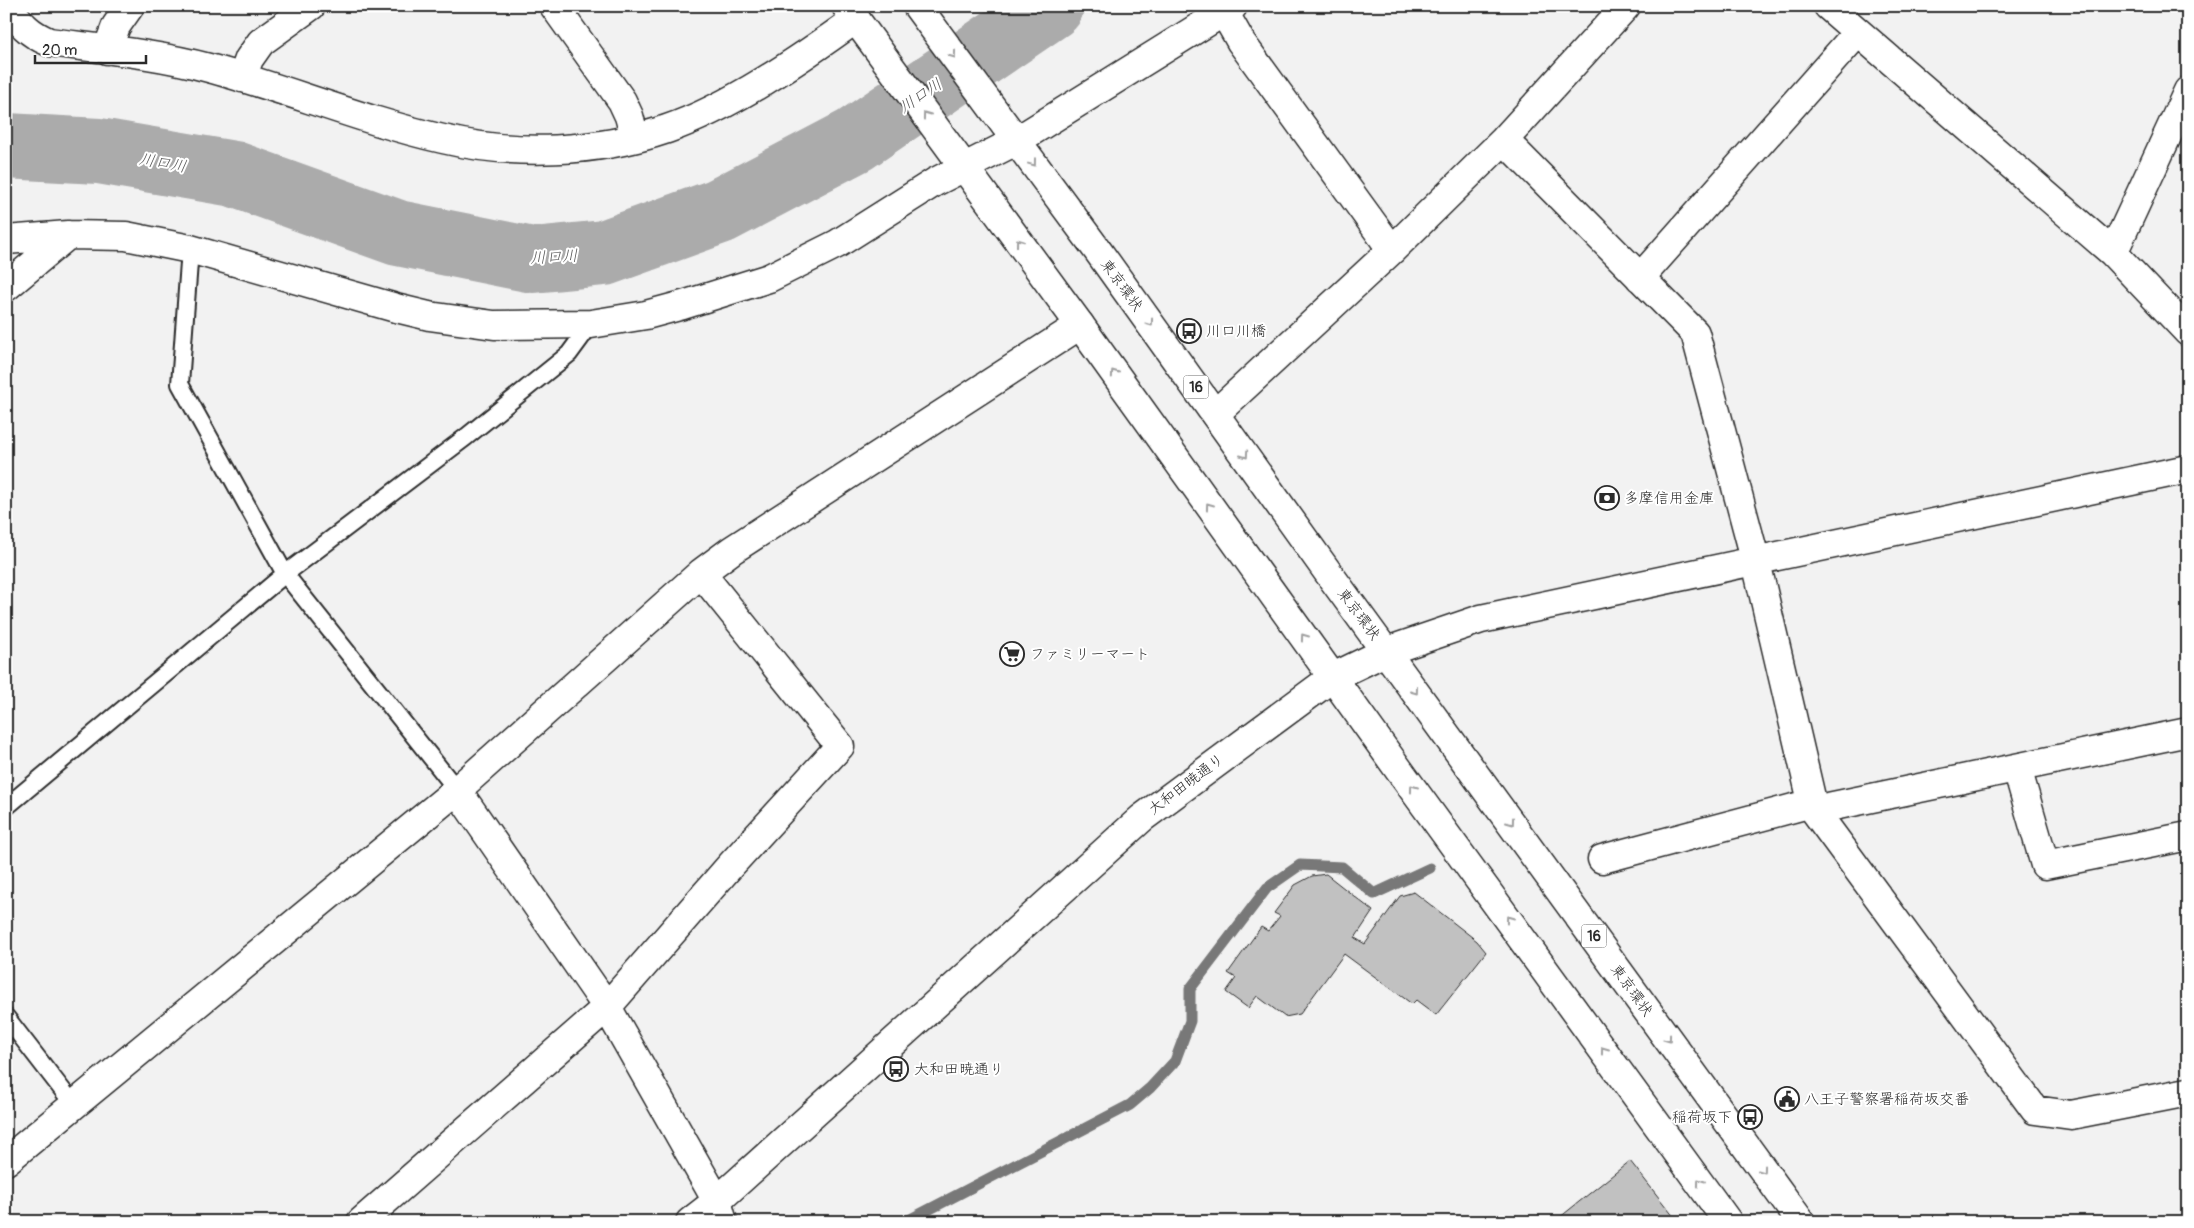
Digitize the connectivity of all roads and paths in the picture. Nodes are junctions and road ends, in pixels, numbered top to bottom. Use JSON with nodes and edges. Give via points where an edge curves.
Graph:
{"nodes":[{"id":1,"x":8,"y":6,"type":"edge"},
{"id":2,"x":130,"y":6,"type":"edge"},
{"id":3,"x":311,"y":6,"type":"edge"},
{"id":4,"x":554,"y":6,"type":"edge"},
{"id":5,"x":1626,"y":6,"type":"edge"},
{"id":6,"x":1828,"y":6,"type":"edge"},
{"id":7,"x":1228,"y":9,"type":"edge"},
{"id":8,"x":920,"y":11,"type":"edge"},
{"id":9,"x":851,"y":13,"type":"edge"},
{"id":10,"x":1858,"y":32,"type":"junction"},
{"id":11,"x":107,"y":50,"type":"junction"},
{"id":12,"x":242,"y":78,"type":"junction"},
{"id":13,"x":2188,"y":91,"type":"edge"},
{"id":14,"x":1010,"y":133,"type":"junction"},
{"id":15,"x":635,"y":138,"type":"junction"},
{"id":16,"x":1504,"y":140,"type":"junction"},
{"id":17,"x":960,"y":161,"type":"junction"},
{"id":18,"x":68,"y":235,"type":"junction"},
{"id":19,"x":6,"y":240,"type":"edge"},
{"id":20,"x":190,"y":249,"type":"junction"},
{"id":21,"x":1392,"y":250,"type":"junction"},
{"id":22,"x":2113,"y":254,"type":"junction"},
{"id":23,"x":1640,"y":278,"type":"junction"},
{"id":24,"x":6,"y":287,"type":"edge"},
{"id":25,"x":591,"y":324,"type":"junction"},
{"id":26,"x":1080,"y":325,"type":"junction"},
{"id":27,"x":2188,"y":332,"type":"edge"},
{"id":28,"x":1215,"y":414,"type":"junction"},
{"id":29,"x":2188,"y":470,"type":"edge"},
{"id":30,"x":1756,"y":562,"type":"junction"},
{"id":31,"x":285,"y":574,"type":"junction"},
{"id":32,"x":701,"y":574,"type":"junction"},
{"id":33,"x":1387,"y":651,"type":"junction"},
{"id":34,"x":1333,"y":677,"type":"junction"},
{"id":35,"x":2188,"y":732,"type":"edge"},
{"id":36,"x":2017,"y":768,"type":"junction"},
{"id":37,"x":457,"y":790,"type":"junction"},
{"id":38,"x":1813,"y":806,"type":"junction"},
{"id":39,"x":6,"y":807,"type":"edge"},
{"id":40,"x":2188,"y":836,"type":"edge"},
{"id":41,"x":1602,"y":859,"type":"dead end"},
{"id":42,"x":607,"y":1007,"type":"junction"},
{"id":43,"x":6,"y":1017,"type":"edge"},
{"id":44,"x":2188,"y":1092,"type":"edge"},
{"id":45,"x":74,"y":1105,"type":"junction"},
{"id":46,"x":6,"y":1161,"type":"edge"},
{"id":47,"x":720,"y":1211,"type":"edge"},
{"id":48,"x":361,"y":1222,"type":"edge"},
{"id":49,"x":690,"y":1222,"type":"edge"},
{"id":50,"x":1728,"y":1222,"type":"edge"},
{"id":51,"x":1801,"y":1222,"type":"edge"}],
"edges":[{"from":1,"to":11,"type":"main road","via":[[33,35],[49,42]]},
{"from":2,"to":11,"type":"main road","via":[[116,26]]},
{"from":3,"to":12,"type":"main road","via":[[261,42]]},
{"from":4,"to":15,"type":"main road","via":[[622,101]]},
{"from":5,"to":16,"type":"main road"},
{"from":6,"to":10,"type":"main road"},
{"from":7,"to":14,"type":"main road"},
{"from":7,"to":21,"type":"main road","via":[[1241,42]]},
{"from":8,"to":14,"type":"main road","name":"東京環状","number":"16","one_way":true},
{"from":9,"to":15,"type":"main road","via":[[828,39],[719,106],[667,129]]},
{"from":17,"to":9,"type":"main road","one_way":true},
{"from":10,"to":22,"type":"main road"},
{"from":10,"to":23,"type":"main road"},
{"from":11,"to":12,"type":"main road","via":[[168,57]]},
{"from":12,"to":15,"type":"main road","via":[[413,131],[467,143],[556,149]]},
{"from":13,"to":22,"type":"main road"},
{"from":14,"to":17,"type":"main road"},
{"from":14,"to":28,"type":"main road","name":"東京環状","number":"16","one_way":true},
{"from":16,"to":21,"type":"main road"},
{"from":16,"to":23,"type":"main road"},
{"from":17,"to":25,"type":"main road","via":[[935,182],[837,244],[769,278],[683,306]]},
{"from":26,"to":17,"type":"main road","one_way":true},
{"from":18,"to":19,"type":"main road"},
{"from":18,"to":20,"type":"main road","via":[[126,236]]},
{"from":18,"to":24,"type":"main road"},
{"from":20,"to":25,"type":"main road","via":[[429,316],[494,325]]},
{"from":20,"to":31,"type":"lane","via":[[180,384]]},
{"from":21,"to":28,"type":"main road"},
{"from":22,"to":27,"type":"main road"},
{"from":23,"to":30,"type":"main road","via":[[1695,333]]},
{"from":25,"to":31,"type":"lane","via":[[569,354]]},
{"from":26,"to":32,"type":"main road","via":[[732,550]]},
{"from":34,"to":26,"type":"main road","one_way":true},
{"from":28,"to":33,"type":"main road","name":"東京環状","number":"16","one_way":true},
{"from":29,"to":30,"type":"main road","name":"大和田暁通り"},
{"from":30,"to":33,"type":"main road","name":"大和田暁通り","via":[[1481,619]]},
{"from":30,"to":38,"type":"main road"},
{"from":31,"to":37,"type":"lane"},
{"from":31,"to":39,"type":"lane"},
{"from":32,"to":37,"type":"main road"},
{"from":32,"to":42,"type":"main road","via":[[840,746]]},
{"from":33,"to":34,"type":"main road","name":"大和田暁通り"},
{"from":33,"to":51,"type":"main road","name":"東京環状","number":"16","one_way":true},
{"from":34,"to":47,"type":"main road","name":"大和田暁通り","via":[[1142,818]]},
{"from":50,"to":34,"type":"main road","one_way":true},
{"from":35,"to":36,"type":"main road"},
{"from":36,"to":38,"type":"main road"},
{"from":36,"to":40,"type":"main road","via":[[2045,865]]},
{"from":37,"to":42,"type":"main road"},
{"from":37,"to":45,"type":"main road"},
{"from":38,"to":41,"type":"main road"},
{"from":38,"to":44,"type":"main road","via":[[2035,1110],[2071,1114]]},
{"from":42,"to":47,"type":"main road"},
{"from":42,"to":48,"type":"main road"},
{"from":43,"to":45,"type":"lane"},
{"from":45,"to":46,"type":"main road"},
{"from":47,"to":49,"type":"main road","name":"大和田暁通り"}]}
